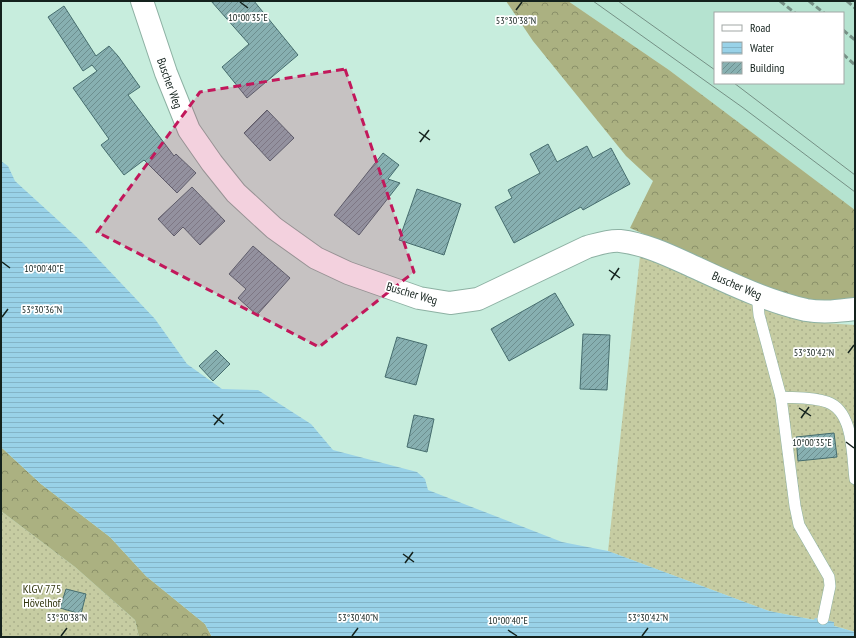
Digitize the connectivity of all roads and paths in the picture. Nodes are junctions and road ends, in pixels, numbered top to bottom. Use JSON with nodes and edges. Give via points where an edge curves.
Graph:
{"nodes":[{"id":1,"x":142,"y":1,"type":"edge"},
{"id":2,"x":756,"y":294,"type":"junction"},
{"id":3,"x":855,"y":309,"type":"edge"},
{"id":4,"x":781,"y":397,"type":"junction"},
{"id":5,"x":855,"y":479,"type":"edge"},
{"id":6,"x":823,"y":619,"type":"dead end"}],
"edges":[{"from":1,"to":2,"type":"street","name":"Buscher Weg","via":[[188,130],[236,193],[274,228],[316,258],[348,273],[419,298],[450,303],[478,299],[587,247],[619,241],[664,253]]},
{"from":2,"to":3,"type":"street","name":"Buscher Weg","via":[[806,310],[823,312]]},
{"from":2,"to":4,"type":"lane","via":[[759,315]]},
{"from":4,"to":5,"type":"lane","via":[[827,402],[835,407],[845,419],[851,435]]},
{"from":4,"to":6,"type":"lane","via":[[795,506],[800,525],[829,577],[830,586]]}]}
